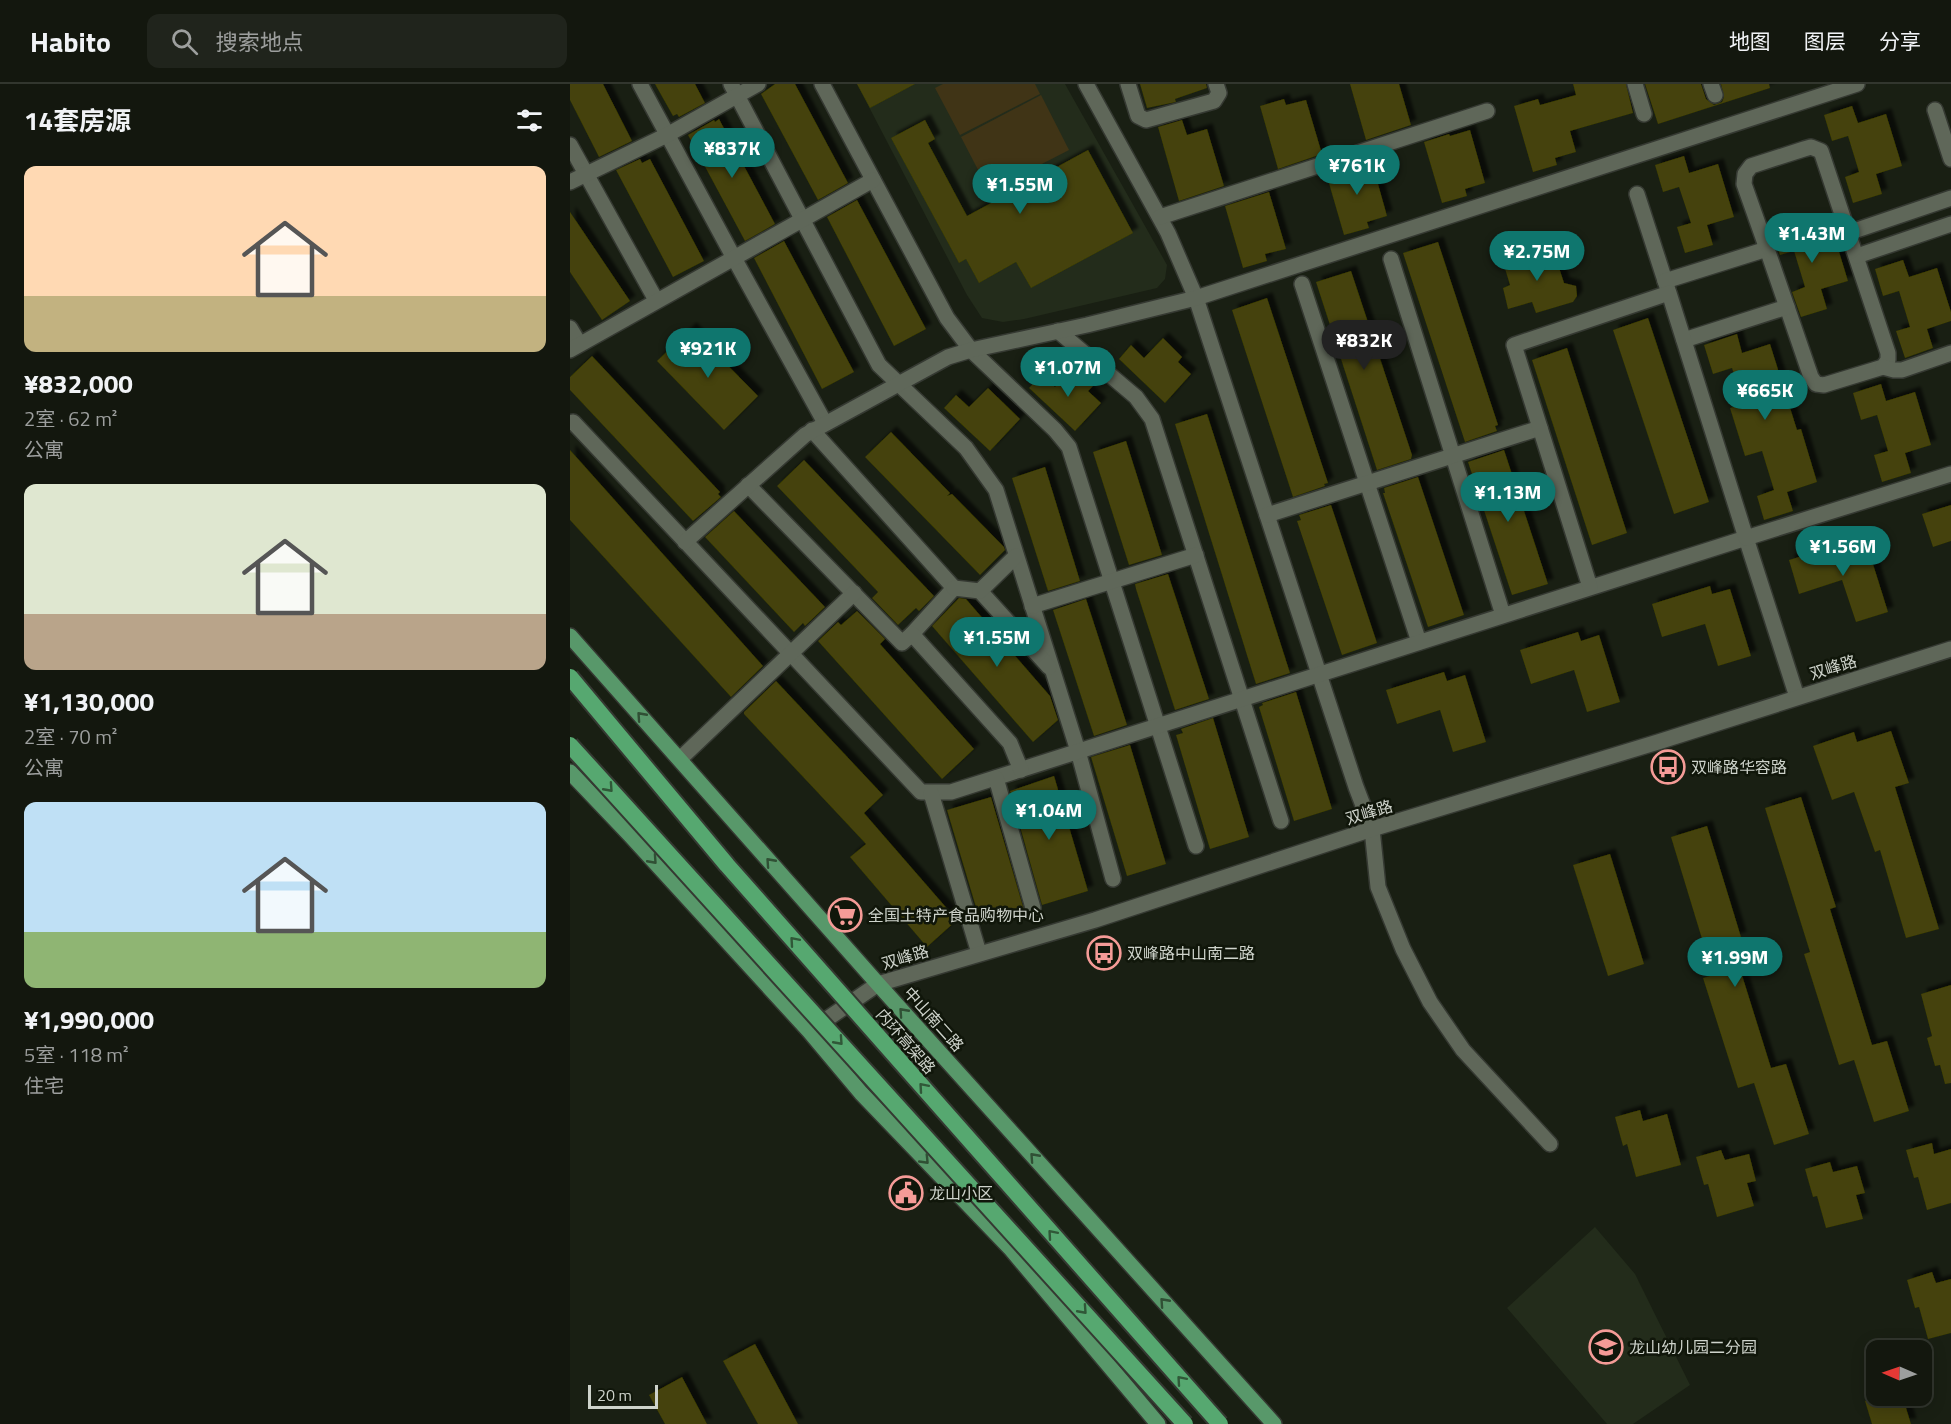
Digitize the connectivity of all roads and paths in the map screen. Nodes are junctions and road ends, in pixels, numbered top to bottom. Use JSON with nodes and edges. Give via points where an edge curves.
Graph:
{"nodes":[{"id":1,"x":640,"y":84,"type":"edge"},
{"id":2,"x":758,"y":84,"type":"edge"},
{"id":3,"x":822,"y":84,"type":"edge"},
{"id":4,"x":1086,"y":84,"type":"edge"},
{"id":5,"x":1128,"y":84,"type":"edge"},
{"id":6,"x":1216,"y":84,"type":"edge"},
{"id":7,"x":1635,"y":84,"type":"edge"},
{"id":8,"x":1857,"y":84,"type":"edge"},
{"id":9,"x":734,"y":90,"type":"edge"},
{"id":10,"x":1935,"y":110,"type":"dead end"},
{"id":11,"x":1487,"y":111,"type":"dead end"},
{"id":12,"x":1644,"y":114,"type":"dead end"},
{"id":13,"x":667,"y":135,"type":"junction"},
{"id":14,"x":570,"y":145,"type":"edge"},
{"id":15,"x":1951,"y":159,"type":"edge"},
{"id":16,"x":585,"y":174,"type":"junction"},
{"id":17,"x":873,"y":180,"type":"junction"},
{"id":18,"x":570,"y":182,"type":"edge"},
{"id":19,"x":1637,"y":194,"type":"dead end"},
{"id":20,"x":1951,"y":198,"type":"edge"},
{"id":21,"x":1160,"y":218,"type":"junction"},
{"id":22,"x":802,"y":221,"type":"junction"},
{"id":23,"x":1951,"y":224,"type":"edge"},
{"id":24,"x":1848,"y":233,"type":"junction"},
{"id":25,"x":1767,"y":249,"type":"junction"},
{"id":26,"x":1857,"y":256,"type":"junction"},
{"id":27,"x":734,"y":258,"type":"junction"},
{"id":28,"x":1391,"y":259,"type":"dead end"},
{"id":29,"x":1302,"y":284,"type":"dead end"},
{"id":30,"x":1667,"y":287,"type":"junction"},
{"id":31,"x":1196,"y":298,"type":"junction"},
{"id":32,"x":656,"y":300,"type":"junction"},
{"id":33,"x":1787,"y":307,"type":"junction"},
{"id":34,"x":570,"y":328,"type":"edge"},
{"id":35,"x":1058,"y":331,"type":"junction"},
{"id":36,"x":1684,"y":340,"type":"junction"},
{"id":37,"x":575,"y":346,"type":"edge"},
{"id":38,"x":971,"y":350,"type":"junction"},
{"id":39,"x":1951,"y":353,"type":"edge"},
{"id":40,"x":1883,"y":367,"type":"junction"},
{"id":41,"x":898,"y":384,"type":"junction"},
{"id":42,"x":573,"y":422,"type":"dead end"},
{"id":43,"x":819,"y":426,"type":"junction"},
{"id":44,"x":1540,"y":428,"type":"junction"},
{"id":45,"x":1453,"y":456,"type":"junction"},
{"id":46,"x":1951,"y":474,"type":"edge"},
{"id":47,"x":1368,"y":483,"type":"junction"},
{"id":48,"x":748,"y":484,"type":"junction"},
{"id":49,"x":1267,"y":515,"type":"junction"},
{"id":50,"x":1746,"y":538,"type":"junction"},
{"id":51,"x":685,"y":542,"type":"junction"},
{"id":52,"x":1196,"y":555,"type":"junction"},
{"id":53,"x":1016,"y":556,"type":"junction"},
{"id":54,"x":1113,"y":582,"type":"junction"},
{"id":55,"x":1590,"y":587,"type":"junction"},
{"id":56,"x":954,"y":588,"type":"junction"},
{"id":57,"x":980,"y":591,"type":"junction"},
{"id":58,"x":854,"y":593,"type":"junction"},
{"id":59,"x":1032,"y":606,"type":"junction"},
{"id":60,"x":1503,"y":615,"type":"junction"},
{"id":61,"x":912,"y":634,"type":"junction"},
{"id":62,"x":570,"y":636,"type":"edge"},
{"id":63,"x":1419,"y":642,"type":"junction"},
{"id":64,"x":1951,"y":649,"type":"edge"},
{"id":65,"x":790,"y":653,"type":"junction"},
{"id":66,"x":1052,"y":671,"type":"junction"},
{"id":67,"x":1319,"y":673,"type":"junction"},
{"id":68,"x":570,"y":677,"type":"edge"},
{"id":69,"x":1797,"y":697,"type":"junction"},
{"id":70,"x":1242,"y":698,"type":"junction"},
{"id":71,"x":1159,"y":725,"type":"junction"},
{"id":72,"x":570,"y":745,"type":"edge"},
{"id":73,"x":1078,"y":751,"type":"junction"},
{"id":74,"x":680,"y":759,"type":"junction"},
{"id":75,"x":1021,"y":770,"type":"junction"},
{"id":76,"x":570,"y":772,"type":"edge"},
{"id":77,"x":996,"y":778,"type":"junction"},
{"id":78,"x":932,"y":793,"type":"junction"},
{"id":79,"x":1281,"y":821,"type":"dead end"},
{"id":80,"x":1372,"y":829,"type":"junction"},
{"id":81,"x":1196,"y":846,"type":"dead end"},
{"id":82,"x":1113,"y":879,"type":"dead end"},
{"id":83,"x":1033,"y":908,"type":"dead end"},
{"id":84,"x":979,"y":953,"type":"junction"},
{"id":85,"x":878,"y":984,"type":"junction"},
{"id":86,"x":809,"y":1031,"type":"junction"},
{"id":87,"x":1550,"y":1144,"type":"dead end"},
{"id":88,"x":1158,"y":1424,"type":"edge"},
{"id":89,"x":1185,"y":1424,"type":"edge"},
{"id":90,"x":1220,"y":1424,"type":"edge"},
{"id":91,"x":1274,"y":1424,"type":"edge"}],
"edges":[{"from":1,"to":13,"type":"street"},
{"from":2,"to":9,"type":"street"},
{"from":3,"to":17,"type":"street"},
{"from":4,"to":21,"type":"street"},
{"from":5,"to":6,"type":"street","via":[[1138,116],[1146,120],[1214,100],[1219,93]]},
{"from":7,"to":12,"type":"street"},
{"from":8,"to":31,"type":"street"},
{"from":9,"to":13,"type":"street"},
{"from":9,"to":22,"type":"street"},
{"from":10,"to":15,"type":"street"},
{"from":11,"to":21,"type":"street"},
{"from":13,"to":16,"type":"street"},
{"from":13,"to":27,"type":"street"},
{"from":14,"to":16,"type":"street"},
{"from":16,"to":18,"type":"street"},
{"from":16,"to":32,"type":"street"},
{"from":17,"to":22,"type":"street"},
{"from":17,"to":38,"type":"street","via":[[935,299]]},
{"from":19,"to":30,"type":"street"},
{"from":20,"to":24,"type":"street"},
{"from":21,"to":31,"type":"street"},
{"from":22,"to":27,"type":"street"},
{"from":22,"to":41,"type":"street","via":[[879,365]]},
{"from":23,"to":26,"type":"street"},
{"from":24,"to":25,"type":"street","via":[[1821,151],[1804,148],[1750,166],[1745,174],[1744,184]]},
{"from":24,"to":26,"type":"street"},
{"from":25,"to":30,"type":"street"},
{"from":25,"to":33,"type":"street"},
{"from":26,"to":40,"type":"street","via":[[1888,353]]},
{"from":27,"to":32,"type":"street"},
{"from":27,"to":43,"type":"street"},
{"from":28,"to":45,"type":"street"},
{"from":29,"to":47,"type":"street"},
{"from":30,"to":36,"type":"street"},
{"from":30,"to":44,"type":"street","via":[[1514,345]]},
{"from":31,"to":35,"type":"street"},
{"from":31,"to":49,"type":"street"},
{"from":32,"to":37,"type":"street"},
{"from":33,"to":36,"type":"street"},
{"from":33,"to":40,"type":"street","via":[[1816,384]]},
{"from":34,"to":37,"type":"street"},
{"from":35,"to":38,"type":"street"},
{"from":35,"to":52,"type":"street","via":[[1136,398],[1152,419]]},
{"from":36,"to":50,"type":"street"},
{"from":38,"to":41,"type":"street","via":[[948,357]]},
{"from":38,"to":54,"type":"street","via":[[1069,447]]},
{"from":39,"to":40,"type":"street","via":[[1902,370]]},
{"from":41,"to":43,"type":"street"},
{"from":41,"to":53,"type":"street","via":[[966,448],[984,471],[996,490]]},
{"from":42,"to":51,"type":"street"},
{"from":43,"to":48,"type":"street"},
{"from":43,"to":56,"type":"street"},
{"from":44,"to":45,"type":"street"},
{"from":44,"to":55,"type":"street"},
{"from":45,"to":47,"type":"street"},
{"from":45,"to":60,"type":"street"},
{"from":46,"to":50,"type":"street"},
{"from":47,"to":49,"type":"street"},
{"from":47,"to":63,"type":"street"},
{"from":48,"to":51,"type":"street"},
{"from":48,"to":58,"type":"street"},
{"from":49,"to":67,"type":"street"},
{"from":50,"to":55,"type":"street"},
{"from":50,"to":69,"type":"street"},
{"from":51,"to":65,"type":"street"},
{"from":52,"to":54,"type":"street"},
{"from":52,"to":70,"type":"street"},
{"from":53,"to":57,"type":"street"},
{"from":53,"to":59,"type":"street"},
{"from":54,"to":59,"type":"street"},
{"from":54,"to":71,"type":"street"},
{"from":55,"to":60,"type":"street"},
{"from":56,"to":57,"type":"street"},
{"from":56,"to":61,"type":"street"},
{"from":57,"to":66,"type":"street"},
{"from":58,"to":61,"type":"street","via":[[902,643]]},
{"from":58,"to":65,"type":"street"},
{"from":59,"to":66,"type":"street"},
{"from":60,"to":63,"type":"street"},
{"from":61,"to":75,"type":"street","via":[[1010,742]]},
{"from":74,"to":62,"type":"main road","name":"中山南二路","one_way":true},
{"from":63,"to":67,"type":"street"},
{"from":64,"to":69,"type":"street","name":"双峰路"},
{"from":65,"to":74,"type":"street"},
{"from":65,"to":78,"type":"street","via":[[921,792]]},
{"from":66,"to":73,"type":"street"},
{"from":67,"to":70,"type":"street"},
{"from":67,"to":80,"type":"street"},
{"from":90,"to":68,"type":"highway","name":"内环高架路","one_way":true,"bridge":true,"via":[[727,865]]},
{"from":69,"to":80,"type":"street","name":"双峰路"},
{"from":70,"to":71,"type":"street"},
{"from":70,"to":79,"type":"street"},
{"from":71,"to":73,"type":"street"},
{"from":71,"to":81,"type":"street"},
{"from":72,"to":89,"type":"highway","one_way":true,"bridge":true},
{"from":73,"to":75,"type":"street"},
{"from":73,"to":82,"type":"street"},
{"from":85,"to":74,"type":"main road","name":"中山南二路","one_way":true},
{"from":75,"to":77,"type":"street"},
{"from":76,"to":86,"type":"main road","one_way":true},
{"from":77,"to":78,"type":"street","via":[[951,792]]},
{"from":77,"to":83,"type":"street"},
{"from":78,"to":84,"type":"street"},
{"from":80,"to":84,"type":"street","name":"双峰路","via":[[1095,920]]},
{"from":80,"to":87,"type":"street","via":[[1378,887],[1430,1002],[1463,1050]]},
{"from":84,"to":85,"type":"street","name":"双峰路"},
{"from":85,"to":86,"type":"street","name":"双峰路"},
{"from":91,"to":85,"type":"main road","name":"中山南二路","one_way":true},
{"from":86,"to":88,"type":"main road","one_way":true,"via":[[861,1093],[1010,1248]]}]}
